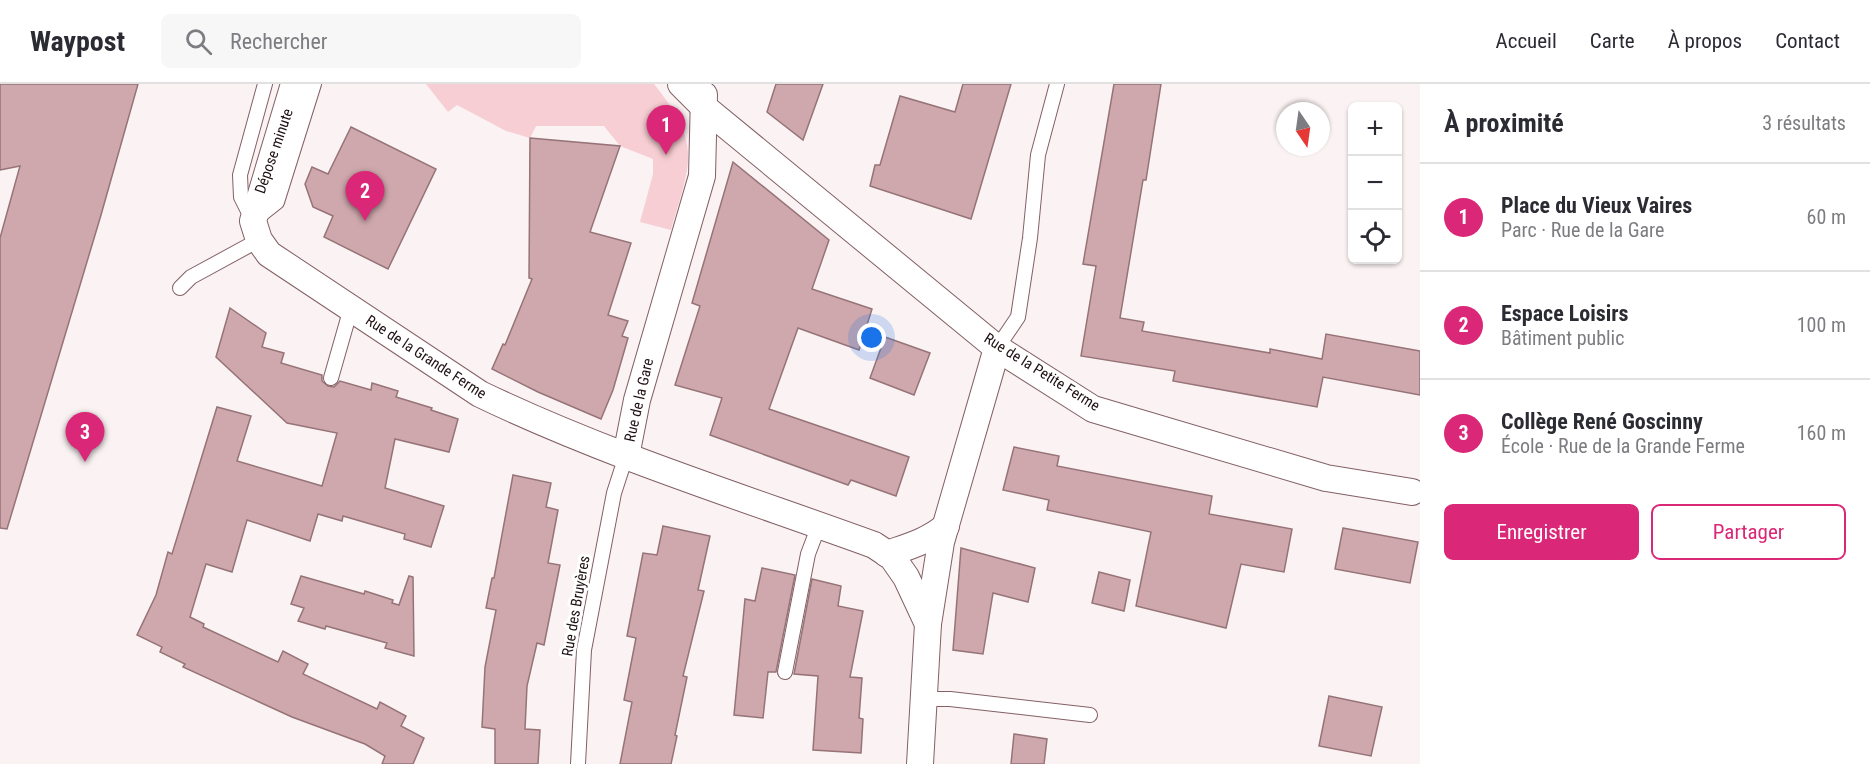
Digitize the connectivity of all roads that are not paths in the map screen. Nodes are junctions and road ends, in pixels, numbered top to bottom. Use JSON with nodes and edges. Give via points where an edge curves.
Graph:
{"nodes":[{"id":1,"x":265,"y":84,"type":"edge"},
{"id":2,"x":294,"y":84,"type":"edge"},
{"id":3,"x":314,"y":84,"type":"edge"},
{"id":4,"x":681,"y":84,"type":"edge"},
{"id":5,"x":1057,"y":84,"type":"edge"},
{"id":6,"x":704,"y":96,"type":"edge"},
{"id":7,"x":256,"y":231,"type":"junction"},
{"id":8,"x":180,"y":288,"type":"dead end"},
{"id":9,"x":351,"y":308,"type":"junction"},
{"id":10,"x":997,"y":348,"type":"junction"},
{"id":11,"x":331,"y":378,"type":"dead end"},
{"id":12,"x":626,"y":456,"type":"junction"},
{"id":13,"x":1412,"y":492,"type":"dead end"},
{"id":14,"x":819,"y":525,"type":"junction"},
{"id":15,"x":946,"y":526,"type":"junction"},
{"id":16,"x":886,"y":554,"type":"junction"},
{"id":17,"x":928,"y":624,"type":"junction"},
{"id":18,"x":785,"y":672,"type":"dead end"},
{"id":19,"x":924,"y":699,"type":"junction"},
{"id":20,"x":1090,"y":715,"type":"dead end"},
{"id":21,"x":578,"y":764,"type":"edge"},
{"id":22,"x":920,"y":764,"type":"edge"}],
"edges":[{"from":1,"to":7,"type":"lane","name":"Rue de la Grande Ferme","via":[[240,175],[241,197]]},
{"from":2,"to":7,"type":"street"},
{"from":3,"to":7,"type":"lane","name":"Dépose minute","via":[[277,202]]},
{"from":4,"to":6,"type":"street","name":"Rue de la Petite Ferme"},
{"from":5,"to":10,"type":"lane","via":[[1038,155],[1018,317]]},
{"from":6,"to":10,"type":"street","name":"Rue de la Petite Ferme"},
{"from":6,"to":12,"type":"street","name":"Rue de la Gare","via":[[702,176],[637,400]]},
{"from":7,"to":8,"type":"lane","name":"Dépose minute"},
{"from":7,"to":9,"type":"street","name":"Rue de la Grande Ferme","via":[[269,254]]},
{"from":9,"to":11,"type":"lane"},
{"from":9,"to":12,"type":"street","name":"Rue de la Grande Ferme","via":[[480,394]]},
{"from":10,"to":13,"type":"street","name":"Rue de la Petite Ferme","via":[[1094,409],[1326,478]]},
{"from":10,"to":15,"type":"street"},
{"from":12,"to":14,"type":"street","name":"Rue de la Gare"},
{"from":12,"to":21,"type":"lane","name":"Rue des Bruyères","via":[[614,493],[584,650]]},
{"from":14,"to":16,"type":"street","name":"Rue de la Gare","via":[[874,545]]},
{"from":14,"to":18,"type":"lane","via":[[808,554]]},
{"from":15,"to":16,"type":"street","via":[[926,539]]},
{"from":15,"to":17,"type":"street"},
{"from":16,"to":17,"type":"street","name":"Rue de la Gare","via":[[906,578]]},
{"from":17,"to":19,"type":"street","name":"Rue de la Gare"},
{"from":19,"to":20,"type":"lane"},
{"from":19,"to":22,"type":"street","name":"Rue de la Gare"}]}
